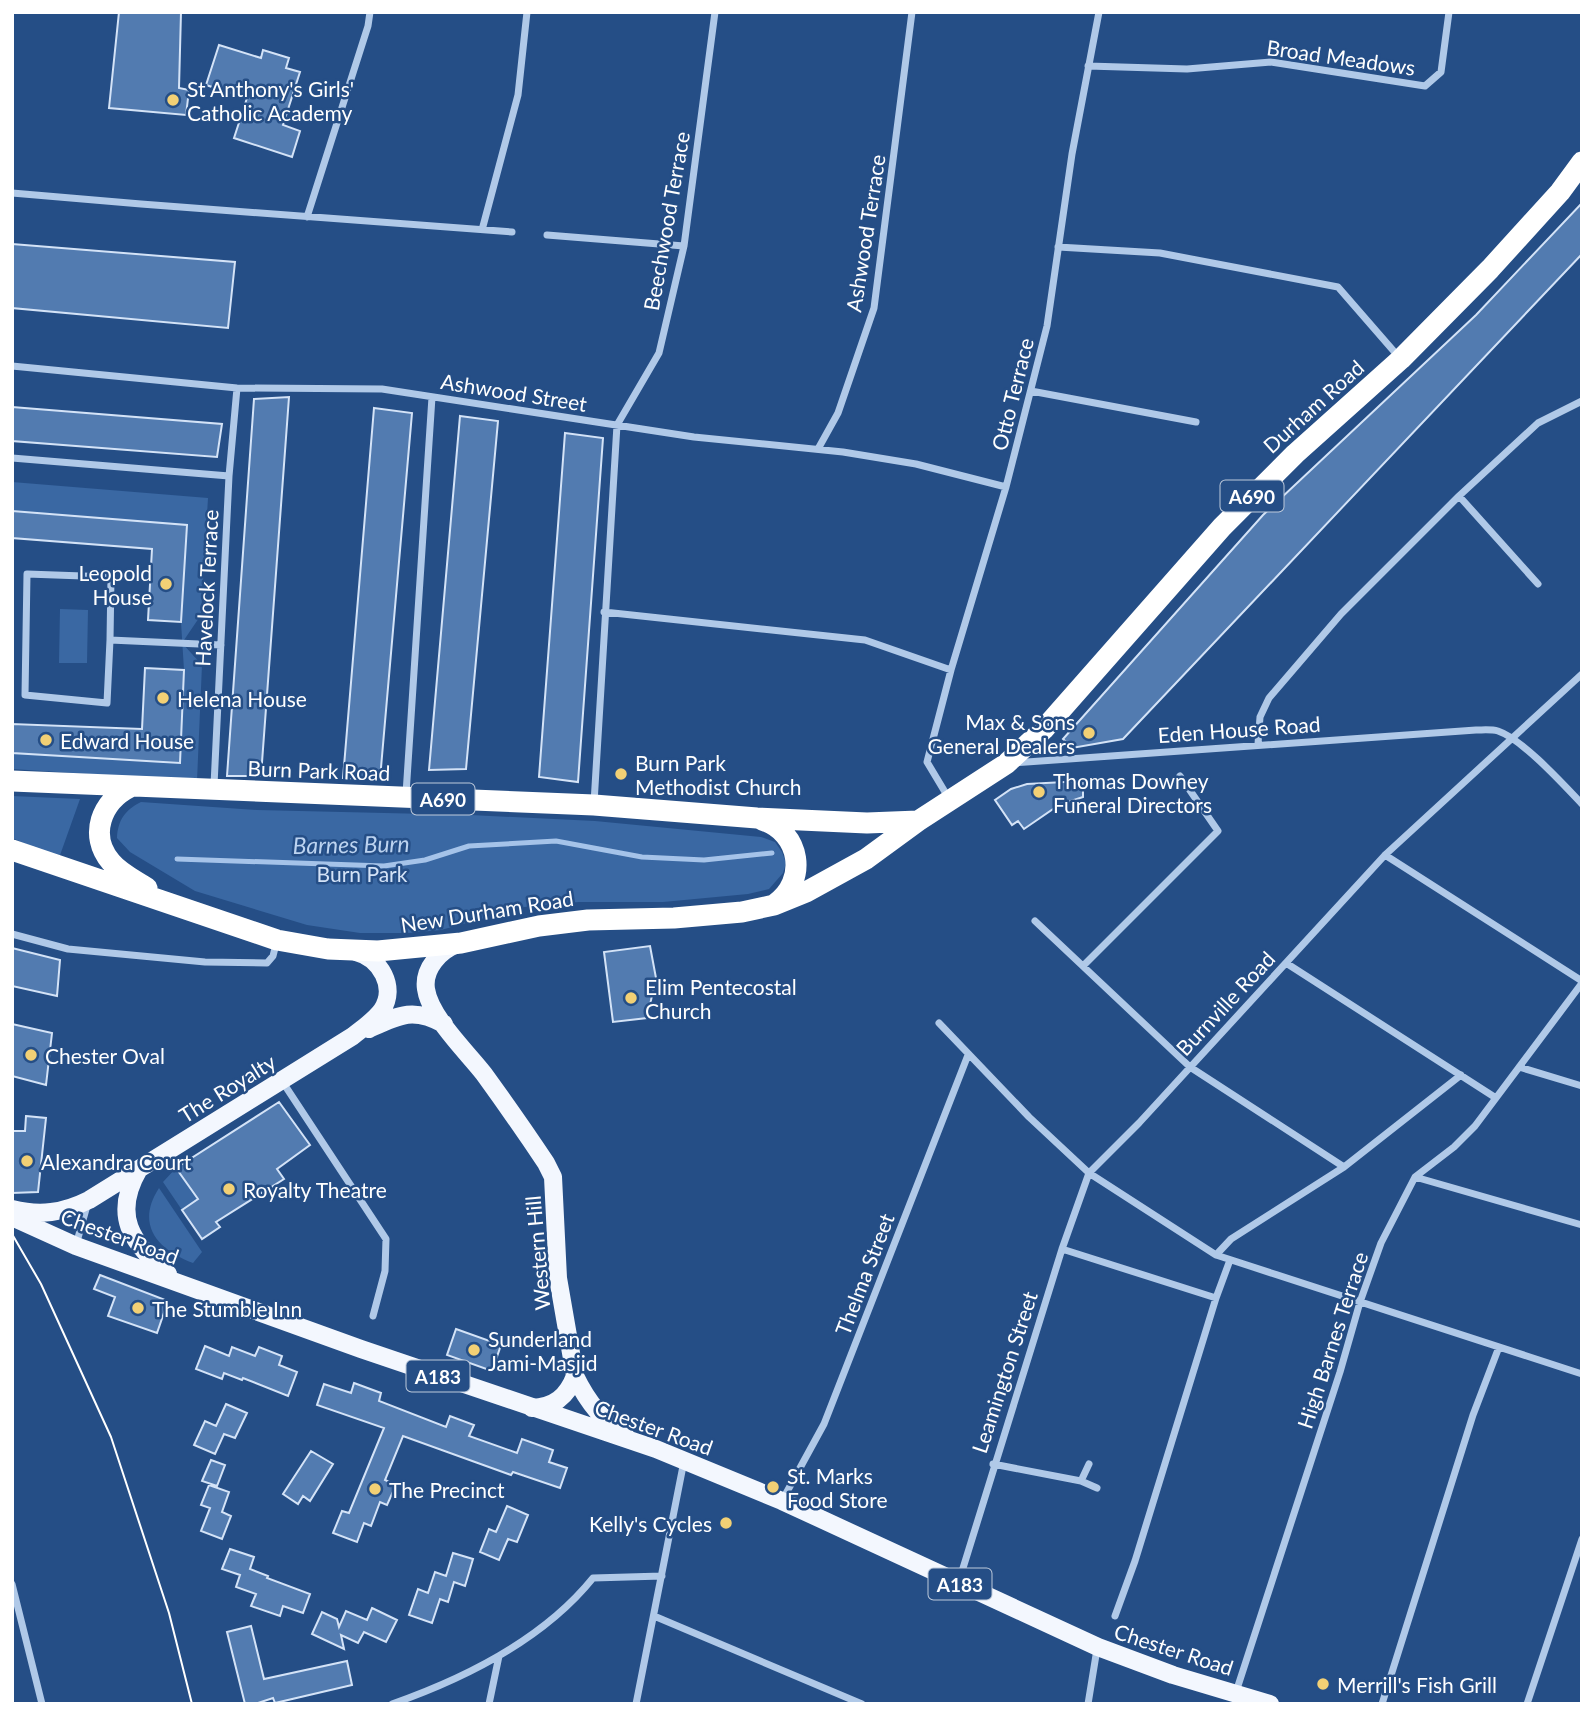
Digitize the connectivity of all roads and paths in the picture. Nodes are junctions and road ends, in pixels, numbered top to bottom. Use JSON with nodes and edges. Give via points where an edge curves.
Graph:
{"nodes":[{"id":1,"x":370,"y":12,"type":"edge"},
{"id":2,"x":527,"y":12,"type":"edge"},
{"id":3,"x":715,"y":12,"type":"edge"},
{"id":4,"x":912,"y":12,"type":"edge"},
{"id":5,"x":1099,"y":12,"type":"edge"},
{"id":6,"x":1450,"y":12,"type":"edge"},
{"id":7,"x":1088,"y":66,"type":"junction"},
{"id":8,"x":1582,"y":163,"type":"edge"},
{"id":9,"x":12,"y":193,"type":"edge"},
{"id":10,"x":307,"y":217,"type":"junction"},
{"id":11,"x":482,"y":230,"type":"junction"},
{"id":12,"x":512,"y":232,"type":"dead end"},
{"id":13,"x":547,"y":235,"type":"dead end"},
{"id":14,"x":684,"y":246,"type":"junction"},
{"id":15,"x":1059,"y":247,"type":"junction"},
{"id":16,"x":1401,"y":359,"type":"junction"},
{"id":17,"x":12,"y":366,"type":"edge"},
{"id":18,"x":237,"y":388,"type":"junction"},
{"id":19,"x":1031,"y":391,"type":"junction"},
{"id":20,"x":432,"y":397,"type":"junction"},
{"id":21,"x":1582,"y":401,"type":"edge"},
{"id":22,"x":1196,"y":422,"type":"dead end"},
{"id":23,"x":617,"y":425,"type":"junction"},
{"id":24,"x":818,"y":449,"type":"junction"},
{"id":25,"x":12,"y":458,"type":"edge"},
{"id":26,"x":229,"y":476,"type":"junction"},
{"id":27,"x":1006,"y":486,"type":"junction"},
{"id":28,"x":1459,"y":496,"type":"junction"},
{"id":29,"x":1538,"y":584,"type":"dead end"},
{"id":30,"x":604,"y":612,"type":"junction"},
{"id":31,"x":110,"y":640,"type":"junction"},
{"id":32,"x":221,"y":645,"type":"junction"},
{"id":33,"x":951,"y":670,"type":"junction"},
{"id":34,"x":1582,"y":674,"type":"edge"},
{"id":35,"x":1511,"y":738,"type":"junction"},
{"id":36,"x":1258,"y":744,"type":"junction"},
{"id":37,"x":1006,"y":764,"type":"junction"},
{"id":38,"x":1180,"y":776,"type":"dead end"},
{"id":39,"x":12,"y":782,"type":"edge"},
{"id":40,"x":130,"y":787,"type":"junction"},
{"id":41,"x":214,"y":790,"type":"junction"},
{"id":42,"x":405,"y":798,"type":"junction"},
{"id":43,"x":951,"y":800,"type":"junction"},
{"id":44,"x":1582,"y":804,"type":"edge"},
{"id":45,"x":594,"y":805,"type":"junction"},
{"id":46,"x":757,"y":818,"type":"junction"},
{"id":47,"x":918,"y":821,"type":"junction"},
{"id":48,"x":12,"y":850,"type":"edge"},
{"id":49,"x":1385,"y":855,"type":"junction"},
{"id":50,"x":774,"y":905,"type":"junction"},
{"id":51,"x":182,"y":909,"type":"junction"},
{"id":52,"x":1035,"y":921,"type":"dead end"},
{"id":53,"x":12,"y":934,"type":"edge"},
{"id":54,"x":277,"y":940,"type":"junction"},
{"id":55,"x":461,"y":943,"type":"junction"},
{"id":56,"x":354,"y":951,"type":"junction"},
{"id":57,"x":1286,"y":963,"type":"junction"},
{"id":58,"x":1083,"y":967,"type":"junction"},
{"id":59,"x":1582,"y":982,"type":"edge"},
{"id":60,"x":939,"y":1023,"type":"dead end"},
{"id":61,"x":444,"y":1024,"type":"junction"},
{"id":62,"x":353,"y":1036,"type":"junction"},
{"id":63,"x":968,"y":1055,"type":"junction"},
{"id":64,"x":1191,"y":1067,"type":"junction"},
{"id":65,"x":1520,"y":1067,"type":"junction"},
{"id":66,"x":1461,"y":1075,"type":"junction"},
{"id":67,"x":281,"y":1081,"type":"junction"},
{"id":68,"x":1582,"y":1086,"type":"edge"},
{"id":69,"x":1496,"y":1098,"type":"junction"},
{"id":70,"x":1344,"y":1167,"type":"junction"},
{"id":71,"x":139,"y":1169,"type":"junction"},
{"id":72,"x":1089,"y":1173,"type":"junction"},
{"id":73,"x":1415,"y":1177,"type":"junction"},
{"id":74,"x":89,"y":1200,"type":"junction"},
{"id":75,"x":17,"y":1213,"type":"edge"},
{"id":76,"x":1582,"y":1225,"type":"edge"},
{"id":77,"x":76,"y":1245,"type":"junction"},
{"id":78,"x":1062,"y":1249,"type":"junction"},
{"id":79,"x":1216,"y":1255,"type":"junction"},
{"id":80,"x":1230,"y":1260,"type":"junction"},
{"id":81,"x":176,"y":1280,"type":"junction"},
{"id":82,"x":1216,"y":1298,"type":"junction"},
{"id":83,"x":1360,"y":1302,"type":"junction"},
{"id":84,"x":373,"y":1316,"type":"dead end"},
{"id":85,"x":1499,"y":1347,"type":"junction"},
{"id":86,"x":1582,"y":1374,"type":"edge"},
{"id":87,"x":575,"y":1376,"type":"junction"},
{"id":88,"x":531,"y":1408,"type":"junction"},
{"id":89,"x":656,"y":1449,"type":"junction"},
{"id":90,"x":685,"y":1460,"type":"junction"},
{"id":91,"x":993,"y":1464,"type":"junction"},
{"id":92,"x":1088,"y":1464,"type":"dead end"},
{"id":93,"x":1081,"y":1481,"type":"junction"},
{"id":94,"x":1097,"y":1488,"type":"dead end"},
{"id":95,"x":782,"y":1501,"type":"junction"},
{"id":96,"x":1582,"y":1539,"type":"edge"},
{"id":97,"x":662,"y":1576,"type":"junction"},
{"id":98,"x":958,"y":1583,"type":"junction"},
{"id":99,"x":12,"y":1584,"type":"edge"},
{"id":100,"x":654,"y":1616,"type":"junction"},
{"id":101,"x":1115,"y":1616,"type":"dead end"},
{"id":102,"x":1098,"y":1647,"type":"junction"},
{"id":103,"x":499,"y":1656,"type":"junction"},
{"id":104,"x":1236,"y":1693,"type":"junction"},
{"id":105,"x":1261,"y":1702,"type":"edge"},
{"id":106,"x":42,"y":1704,"type":"edge"},
{"id":107,"x":391,"y":1704,"type":"edge"},
{"id":108,"x":489,"y":1704,"type":"edge"},
{"id":109,"x":636,"y":1704,"type":"edge"},
{"id":110,"x":862,"y":1704,"type":"edge"},
{"id":111,"x":1088,"y":1704,"type":"edge"},
{"id":112,"x":1382,"y":1704,"type":"edge"},
{"id":113,"x":1527,"y":1704,"type":"edge"}],
"edges":[{"from":1,"to":10,"type":"street"},
{"from":2,"to":11,"type":"street","via":[[517,95]]},
{"from":3,"to":14,"type":"street","name":"Beechwood Terrace"},
{"from":4,"to":24,"type":"street","name":"Ashwood Terrace","via":[[874,308],[838,414]]},
{"from":5,"to":7,"type":"street","name":"Otto Terrace"},
{"from":6,"to":7,"type":"street","name":"Broad Meadows","via":[[1441,72],[1425,86],[1271,62],[1186,69]]},
{"from":7,"to":15,"type":"street","name":"Otto Terrace"},
{"from":8,"to":16,"type":"highway","name":"Durham Road","number":"A690","via":[[1540,215]]},
{"from":9,"to":10,"type":"street"},
{"from":10,"to":11,"type":"street"},
{"from":11,"to":12,"type":"street"},
{"from":13,"to":14,"type":"street"},
{"from":14,"to":23,"type":"street","name":"Beechwood Terrace","via":[[659,353]]},
{"from":15,"to":16,"type":"street","via":[[1160,253],[1338,287]]},
{"from":15,"to":19,"type":"street","name":"Otto Terrace"},
{"from":16,"to":37,"type":"highway","name":"Durham Road","number":"A690","via":[[1222,527],[1044,729]]},
{"from":17,"to":18,"type":"street","name":"Ashwood Street"},
{"from":18,"to":20,"type":"street","name":"Ashwood Street","via":[[382,389]]},
{"from":18,"to":26,"type":"street","name":"Havelock Terrace"},
{"from":19,"to":22,"type":"street"},
{"from":19,"to":27,"type":"street","name":"Otto Terrace"},
{"from":20,"to":23,"type":"street","name":"Ashwood Street"},
{"from":20,"to":42,"type":"street"},
{"from":21,"to":28,"type":"street","via":[[1538,423]]},
{"from":23,"to":24,"type":"street","name":"Ashwood Street"},
{"from":23,"to":30,"type":"street"},
{"from":24,"to":27,"type":"street","name":"Ashwood Street","via":[[916,464]]},
{"from":25,"to":26,"type":"street"},
{"from":26,"to":32,"type":"street","name":"Havelock Terrace"},
{"from":27,"to":33,"type":"street","name":"Otto Terrace"},
{"from":28,"to":29,"type":"street"},
{"from":28,"to":36,"type":"street","via":[[1341,614],[1269,698],[1260,717]]},
{"from":30,"to":33,"type":"street","via":[[864,640]]},
{"from":30,"to":45,"type":"street"},
{"from":31,"to":31,"type":"street","via":[[111,577],[27,574],[25,695],[107,703]]},
{"from":31,"to":32,"type":"street"},
{"from":32,"to":41,"type":"street","name":"Havelock Terrace"},
{"from":33,"to":43,"type":"street","name":"Otto Terrace","via":[[927,762]]},
{"from":34,"to":35,"type":"street","name":"Burnville Road"},
{"from":35,"to":36,"type":"street","name":"Eden House Road","via":[[1496,730],[1476,730]]},
{"from":35,"to":44,"type":"street"},
{"from":35,"to":49,"type":"street","name":"Burnville Road"},
{"from":36,"to":37,"type":"street","name":"Eden House Road"},
{"from":37,"to":43,"type":"highway","name":"Durham Road","number":"A690"},
{"from":38,"to":58,"type":"street","via":[[1218,831]]},
{"from":39,"to":40,"type":"highway","name":"Burn Park Road","number":"A690"},
{"from":40,"to":41,"type":"highway","name":"Burn Park Road","number":"A690"},
{"from":40,"to":51,"type":"highway","number":"A690","via":[[115,796],[103,814],[100,834],[105,853],[126,875]]},
{"from":41,"to":42,"type":"highway","name":"Burn Park Road","number":"A690"},
{"from":42,"to":45,"type":"highway","name":"Burn Park Road","number":"A690"},
{"from":43,"to":47,"type":"highway","name":"Durham Road","number":"A690"},
{"from":45,"to":46,"type":"highway","name":"Burn Park Road","number":"A690"},
{"from":46,"to":47,"type":"highway","name":"Burn Park Road","number":"A690"},
{"from":46,"to":50,"type":"highway","number":"A690","via":[[784,832],[796,857],[793,883]]},
{"from":47,"to":50,"type":"highway","name":"New Durham Road","number":"A690","via":[[828,881]]},
{"from":48,"to":51,"type":"highway","name":"New Durham Road","number":"A690"},
{"from":49,"to":57,"type":"street","name":"Burnville Road"},
{"from":49,"to":59,"type":"street"},
{"from":50,"to":55,"type":"highway","name":"New Durham Road","number":"A690","via":[[729,913],[588,920]]},
{"from":51,"to":54,"type":"highway","name":"New Durham Road","number":"A690"},
{"from":52,"to":58,"type":"street"},
{"from":53,"to":54,"type":"street","via":[[68,949],[205,962],[267,963]]},
{"from":54,"to":56,"type":"highway","name":"New Durham Road","number":"A690"},
{"from":55,"to":56,"type":"highway","name":"New Durham Road","number":"A690"},
{"from":55,"to":61,"type":"main road","name":"Western Hill","via":[[443,951],[428,974],[426,991]]},
{"from":56,"to":62,"type":"main road","name":"The Royalty","via":[[376,962],[388,990],[382,1010]]},
{"from":57,"to":64,"type":"street","name":"Burnville Road"},
{"from":57,"to":66,"type":"street"},
{"from":58,"to":64,"type":"street"},
{"from":59,"to":65,"type":"street","name":"High Barnes Terrace"},
{"from":60,"to":63,"type":"street"},
{"from":61,"to":62,"type":"main road","via":[[410,1013]]},
{"from":61,"to":87,"type":"main road","name":"Western Hill","via":[[492,1085],[553,1177],[558,1278]]},
{"from":62,"to":67,"type":"main road","name":"The Royalty"},
{"from":63,"to":72,"type":"street"},
{"from":63,"to":95,"type":"street","name":"Thelma Street","via":[[824,1424]]},
{"from":64,"to":70,"type":"street"},
{"from":64,"to":72,"type":"street","name":"Burnville Road"},
{"from":65,"to":68,"type":"street"},
{"from":65,"to":69,"type":"street","name":"High Barnes Terrace"},
{"from":66,"to":69,"type":"street"},
{"from":66,"to":70,"type":"street"},
{"from":67,"to":71,"type":"main road","name":"The Royalty"},
{"from":67,"to":84,"type":"street","via":[[386,1239],[385,1271]]},
{"from":69,"to":73,"type":"street","name":"High Barnes Terrace","via":[[1454,1147]]},
{"from":70,"to":79,"type":"street","via":[[1231,1239]]},
{"from":71,"to":74,"type":"main road","name":"The Royalty"},
{"from":71,"to":81,"type":"main road","via":[[126,1203],[129,1226],[147,1255]]},
{"from":72,"to":78,"type":"street","name":"Leamington Street"},
{"from":72,"to":79,"type":"street"},
{"from":73,"to":76,"type":"street"},
{"from":73,"to":83,"type":"street","name":"High Barnes Terrace","via":[[1381,1243]]},
{"from":74,"to":75,"type":"main road","name":"The Royalty","via":[[59,1211]]},
{"from":74,"to":77,"type":"street"},
{"from":75,"to":77,"type":"main road","name":"Chester Road","number":"A183","via":[[51,1236]]},
{"from":77,"to":81,"type":"main road","name":"Chester Road","number":"A183"},
{"from":78,"to":82,"type":"street"},
{"from":78,"to":91,"type":"street","name":"Leamington Street"},
{"from":79,"to":80,"type":"street"},
{"from":80,"to":82,"type":"street"},
{"from":80,"to":83,"type":"street"},
{"from":81,"to":88,"type":"main road","name":"Chester Road","number":"A183"},
{"from":82,"to":101,"type":"street"},
{"from":83,"to":85,"type":"street"},
{"from":83,"to":104,"type":"street","name":"High Barnes Terrace"},
{"from":85,"to":86,"type":"street"},
{"from":85,"to":112,"type":"street","via":[[1473,1415]]},
{"from":87,"to":88,"type":"main road","via":[[556,1402]]},
{"from":87,"to":89,"type":"main road","name":"Western Hill","via":[[602,1417],[631,1439]]},
{"from":88,"to":89,"type":"main road","name":"Chester Road","number":"A183"},
{"from":89,"to":90,"type":"main road","name":"Chester Road","number":"A183"},
{"from":90,"to":95,"type":"main road","name":"Chester Road","number":"A183"},
{"from":90,"to":97,"type":"street"},
{"from":91,"to":93,"type":"street"},
{"from":91,"to":98,"type":"street","name":"Leamington Street"},
{"from":92,"to":93,"type":"street"},
{"from":93,"to":94,"type":"street"},
{"from":95,"to":98,"type":"main road","name":"Chester Road","number":"A183"},
{"from":96,"to":113,"type":"street"},
{"from":97,"to":100,"type":"street"},
{"from":97,"to":103,"type":"street","via":[[593,1578],[568,1605]]},
{"from":98,"to":102,"type":"main road","name":"Chester Road","number":"A183"},
{"from":99,"to":106,"type":"street"},
{"from":100,"to":109,"type":"street"},
{"from":100,"to":110,"type":"street"},
{"from":102,"to":104,"type":"main road","name":"Chester Road","number":"A183"},
{"from":102,"to":111,"type":"street"},
{"from":103,"to":107,"type":"street"},
{"from":103,"to":108,"type":"street"},
{"from":104,"to":105,"type":"main road","name":"Chester Road","number":"A183"}]}
